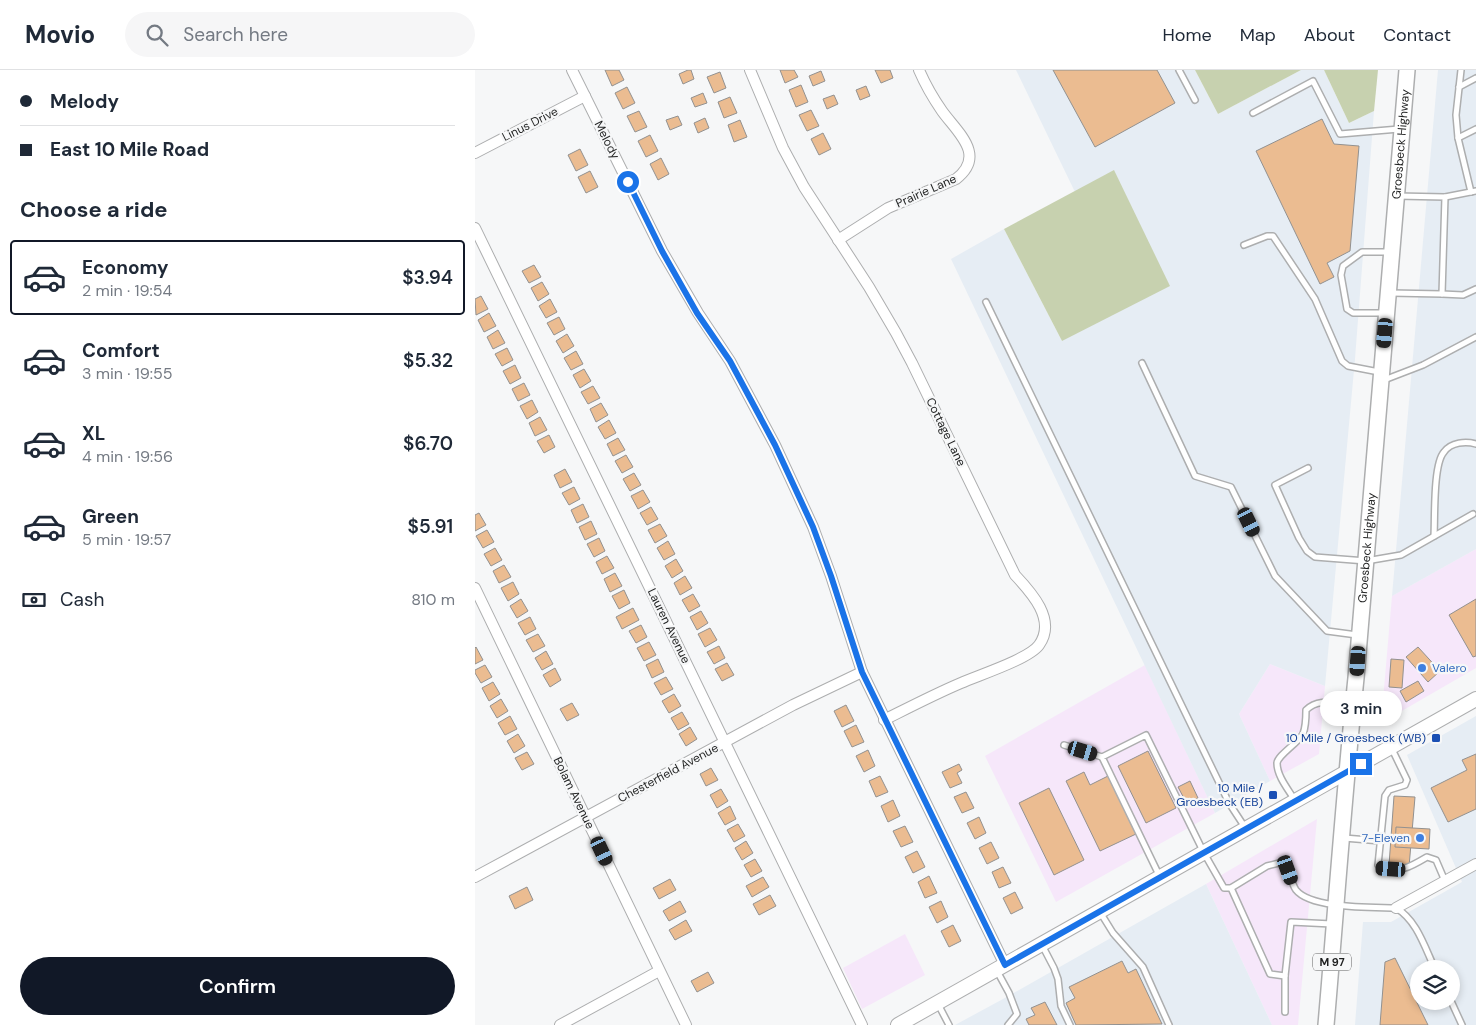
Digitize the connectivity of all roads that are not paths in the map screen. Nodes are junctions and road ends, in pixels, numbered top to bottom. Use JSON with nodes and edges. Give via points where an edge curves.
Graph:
{"nodes":[{"id":1,"x":572,"y":70,"type":"edge"},
{"id":2,"x":750,"y":70,"type":"edge"},
{"id":3,"x":919,"y":70,"type":"edge"},
{"id":4,"x":1179,"y":70,"type":"edge"},
{"id":5,"x":1407,"y":70,"type":"edge"},
{"id":6,"x":1461,"y":70,"type":"edge"},
{"id":7,"x":1476,"y":78,"type":"edge"},
{"id":8,"x":1459,"y":87,"type":"junction"},
{"id":9,"x":585,"y":96,"type":"junction"},
{"id":10,"x":1195,"y":100,"type":"dead end"},
{"id":11,"x":1253,"y":113,"type":"dead end"},
{"id":12,"x":1402,"y":129,"type":"junction"},
{"id":13,"x":1476,"y":129,"type":"edge"},
{"id":14,"x":1457,"y":138,"type":"junction"},
{"id":15,"x":475,"y":153,"type":"edge"},
{"id":16,"x":1474,"y":192,"type":"edge"},
{"id":17,"x":1397,"y":196,"type":"junction"},
{"id":18,"x":1445,"y":197,"type":"junction"},
{"id":19,"x":475,"y":228,"type":"edge"},
{"id":20,"x":838,"y":240,"type":"junction"},
{"id":21,"x":1243,"y":245,"type":"dead end"},
{"id":22,"x":1392,"y":252,"type":"junction"},
{"id":23,"x":1476,"y":289,"type":"edge"},
{"id":24,"x":1388,"y":293,"type":"junction"},
{"id":25,"x":1442,"y":294,"type":"junction"},
{"id":26,"x":986,"y":302,"type":"dead end"},
{"id":27,"x":1387,"y":313,"type":"junction"},
{"id":28,"x":1476,"y":337,"type":"edge"},
{"id":29,"x":1142,"y":363,"type":"dead end"},
{"id":30,"x":1381,"y":377,"type":"junction"},
{"id":31,"x":1476,"y":444,"type":"edge"},
{"id":32,"x":1308,"y":468,"type":"dead end"},
{"id":33,"x":1473,"y":514,"type":"dead end"},
{"id":34,"x":1434,"y":536,"type":"junction"},
{"id":35,"x":1366,"y":561,"type":"junction"},
{"id":36,"x":475,"y":588,"type":"edge"},
{"id":37,"x":1360,"y":635,"type":"junction"},
{"id":38,"x":862,"y":672,"type":"junction"},
{"id":39,"x":1476,"y":699,"type":"edge"},
{"id":40,"x":1354,"y":704,"type":"junction"},
{"id":41,"x":884,"y":720,"type":"junction"},
{"id":42,"x":726,"y":743,"type":"junction"},
{"id":43,"x":1064,"y":745,"type":"dead end"},
{"id":44,"x":1391,"y":747,"type":"junction"},
{"id":45,"x":1102,"y":757,"type":"junction"},
{"id":46,"x":1346,"y":773,"type":"junction"},
{"id":47,"x":1295,"y":802,"type":"junction"},
{"id":48,"x":586,"y":816,"type":"junction"},
{"id":49,"x":1246,"y":829,"type":"junction"},
{"id":50,"x":1342,"y":838,"type":"junction"},
{"id":51,"x":1381,"y":841,"type":"junction"},
{"id":52,"x":1204,"y":853,"type":"junction"},
{"id":53,"x":1476,"y":864,"type":"edge"},
{"id":54,"x":475,"y":877,"type":"edge"},
{"id":55,"x":1160,"y":878,"type":"junction"},
{"id":56,"x":1445,"y":881,"type":"junction"},
{"id":57,"x":1231,"y":888,"type":"junction"},
{"id":58,"x":1337,"y":906,"type":"junction"},
{"id":59,"x":1396,"y":908,"type":"junction"},
{"id":60,"x":1100,"y":912,"type":"junction"},
{"id":61,"x":1335,"y":924,"type":"junction"},
{"id":62,"x":1042,"y":945,"type":"junction"},
{"id":63,"x":1431,"y":960,"type":"edge"},
{"id":64,"x":1001,"y":968,"type":"junction"},
{"id":65,"x":659,"y":971,"type":"junction"},
{"id":66,"x":1285,"y":976,"type":"junction"},
{"id":67,"x":938,"y":1003,"type":"junction"},
{"id":68,"x":1455,"y":1010,"type":"edge"},
{"id":69,"x":1285,"y":1012,"type":"dead end"},
{"id":70,"x":560,"y":1025,"type":"edge"},
{"id":71,"x":686,"y":1025,"type":"edge"},
{"id":72,"x":862,"y":1025,"type":"edge"},
{"id":73,"x":897,"y":1025,"type":"edge"},
{"id":74,"x":949,"y":1025,"type":"edge"},
{"id":75,"x":1008,"y":1025,"type":"edge"},
{"id":76,"x":1070,"y":1025,"type":"edge"},
{"id":77,"x":1169,"y":1025,"type":"edge"},
{"id":78,"x":1327,"y":1025,"type":"edge"},
{"id":79,"x":1462,"y":1025,"type":"edge"}],
"edges":[{"from":1,"to":9,"type":"street","name":"Melody"},
{"from":2,"to":20,"type":"street","name":"Cottage Lane","via":[[783,148]]},
{"from":3,"to":20,"type":"street","name":"Prairie Lane","via":[[943,113],[965,139],[970,154],[968,166],[956,180],[888,208]]},
{"from":4,"to":10,"type":"lane"},
{"from":5,"to":12,"type":"main road","name":"Groesbeck Highway","number":"M 97"},
{"from":6,"to":8,"type":"lane"},
{"from":7,"to":8,"type":"lane"},
{"from":8,"to":14,"type":"lane"},
{"from":9,"to":15,"type":"street","name":"Linus Drive"},
{"from":9,"to":38,"type":"street","name":"Melody","via":[[662,251],[697,313],[730,361],[775,445],[822,552]]},
{"from":11,"to":12,"type":"lane","via":[[1313,81],[1340,134]]},
{"from":12,"to":17,"type":"main road","name":"Groesbeck Highway","number":"M 97"},
{"from":13,"to":14,"type":"lane"},
{"from":14,"to":16,"type":"lane"},
{"from":16,"to":18,"type":"lane"},
{"from":17,"to":18,"type":"lane"},
{"from":17,"to":22,"type":"main road","name":"Groesbeck Highway","number":"M 97"},
{"from":18,"to":25,"type":"lane"},
{"from":19,"to":42,"type":"street","name":"Lauren Avenue"},
{"from":20,"to":41,"type":"street","name":"Cottage Lane","via":[[896,333],[1015,575],[1040,607],[1045,622],[1040,644],[1030,654]]},
{"from":21,"to":30,"type":"lane","via":[[1273,236],[1315,300],[1342,361]]},
{"from":22,"to":24,"type":"main road","name":"Groesbeck Highway","number":"M 97"},
{"from":22,"to":27,"type":"lane","via":[[1363,252],[1343,266],[1341,275],[1347,309],[1353,313]]},
{"from":23,"to":25,"type":"lane","via":[[1463,295]]},
{"from":24,"to":25,"type":"lane"},
{"from":24,"to":27,"type":"main road","name":"Groesbeck Highway","number":"M 97"},
{"from":26,"to":49,"type":"lane","via":[[1229,803]]},
{"from":27,"to":30,"type":"main road","name":"Groesbeck Highway","number":"M 97"},
{"from":28,"to":30,"type":"lane","via":[[1423,365]]},
{"from":29,"to":37,"type":"lane","via":[[1195,476],[1231,486],[1275,576],[1327,631]]},
{"from":30,"to":35,"type":"main road","name":"Groesbeck Highway","number":"M 97"},
{"from":31,"to":34,"type":"lane","via":[[1453,445],[1443,452],[1437,467]]},
{"from":32,"to":35,"type":"lane","via":[[1275,484],[1307,551],[1315,557]]},
{"from":33,"to":34,"type":"lane"},
{"from":34,"to":35,"type":"lane","via":[[1401,555]]},
{"from":35,"to":37,"type":"main road","name":"Groesbeck Highway","number":"M 97"},
{"from":36,"to":48,"type":"street","name":"Bolam Avenue"},
{"from":37,"to":40,"type":"main road","name":"Groesbeck Highway","number":"M 97"},
{"from":38,"to":41,"type":"street","name":"Melody"},
{"from":38,"to":42,"type":"street","name":"Chesterfield Avenue","via":[[793,705]]},
{"from":39,"to":44,"type":"main road"},
{"from":40,"to":46,"type":"main road","name":"Groesbeck Highway","number":"M 97"},
{"from":40,"to":47,"type":"lane","via":[[1320,702],[1311,704],[1306,710],[1303,733],[1277,764]]},
{"from":41,"to":64,"type":"street","name":"Melody"},
{"from":42,"to":48,"type":"street","name":"Chesterfield Avenue"},
{"from":42,"to":72,"type":"street","name":"Lauren Avenue"},
{"from":43,"to":45,"type":"lane"},
{"from":44,"to":46,"type":"main road"},
{"from":44,"to":51,"type":"lane","via":[[1407,780],[1405,785],[1389,790],[1385,796]]},
{"from":45,"to":52,"type":"lane","via":[[1146,735]]},
{"from":45,"to":55,"type":"lane"},
{"from":46,"to":47,"type":"main road"},
{"from":46,"to":50,"type":"main road","name":"Groesbeck Highway","number":"M 97"},
{"from":47,"to":49,"type":"main road"},
{"from":48,"to":54,"type":"street","name":"Chesterfield Avenue"},
{"from":48,"to":65,"type":"street","name":"Bolam Avenue"},
{"from":49,"to":52,"type":"main road"},
{"from":50,"to":51,"type":"lane"},
{"from":50,"to":58,"type":"main road","name":"Groesbeck Highway","number":"M 97"},
{"from":51,"to":56,"type":"lane","via":[[1380,868],[1403,870],[1427,857],[1436,860]]},
{"from":52,"to":55,"type":"main road"},
{"from":52,"to":57,"type":"lane","via":[[1223,888]]},
{"from":53,"to":56,"type":"street"},
{"from":55,"to":60,"type":"main road"},
{"from":56,"to":59,"type":"street"},
{"from":57,"to":58,"type":"lane","via":[[1267,866],[1283,862],[1298,892]]},
{"from":57,"to":66,"type":"lane","via":[[1270,974]]},
{"from":58,"to":59,"type":"lane"},
{"from":58,"to":61,"type":"main road","name":"Groesbeck Highway","number":"M 97"},
{"from":59,"to":63,"type":"lane","via":[[1412,922]]},
{"from":60,"to":62,"type":"main road"},
{"from":60,"to":77,"type":"lane","via":[[1113,933],[1143,967]]},
{"from":61,"to":66,"type":"lane","via":[[1291,922]]},
{"from":61,"to":78,"type":"main road","name":"Groesbeck Highway","number":"M 97"},
{"from":62,"to":64,"type":"main road"},
{"from":62,"to":76,"type":"lane","via":[[1058,979],[1061,1006]]},
{"from":64,"to":67,"type":"main road"},
{"from":64,"to":75,"type":"lane","via":[[1017,1014]]},
{"from":65,"to":70,"type":"street"},
{"from":65,"to":71,"type":"street","name":"Bolam Avenue"},
{"from":66,"to":69,"type":"lane"},
{"from":67,"to":73,"type":"main road"},
{"from":67,"to":74,"type":"lane"},
{"from":68,"to":79,"type":"lane"}]}
